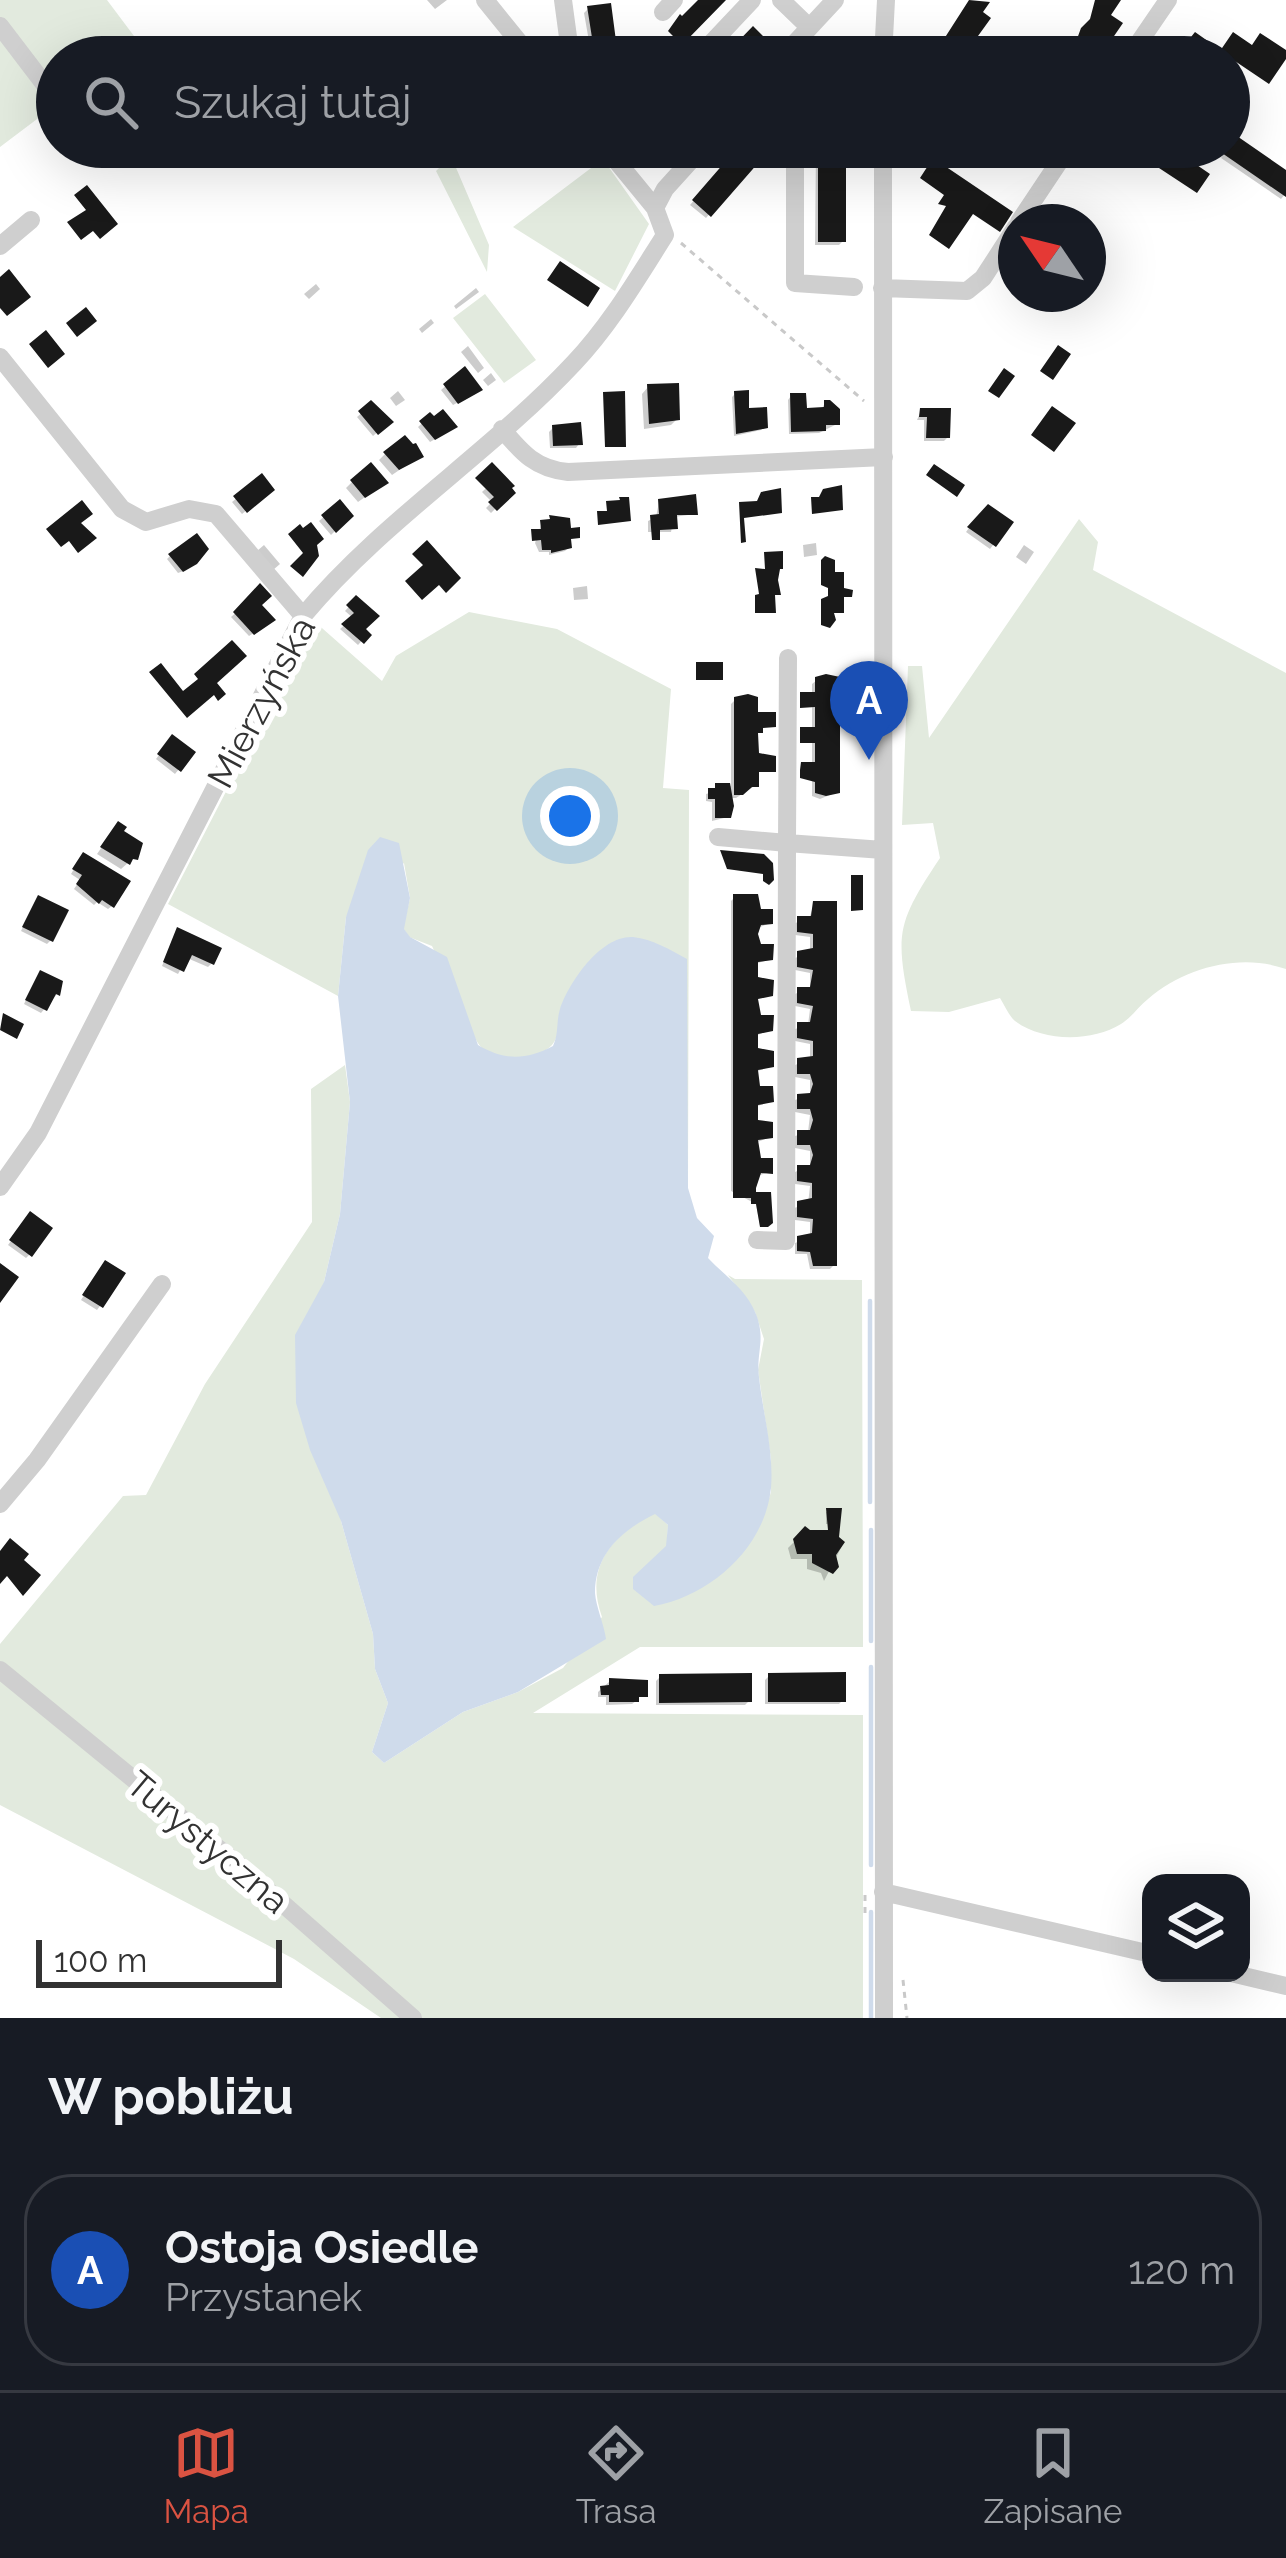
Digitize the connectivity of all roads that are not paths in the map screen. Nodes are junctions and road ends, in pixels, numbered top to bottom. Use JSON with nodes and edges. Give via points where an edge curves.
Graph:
{"nodes":[{"id":1,"x":485,"y":0,"type":"edge"},
{"id":2,"x":562,"y":0,"type":"edge"},
{"id":3,"x":752,"y":0,"type":"edge"},
{"id":4,"x":781,"y":0,"type":"edge"},
{"id":5,"x":835,"y":0,"type":"edge"},
{"id":6,"x":886,"y":0,"type":"edge"},
{"id":7,"x":1168,"y":0,"type":"edge"},
{"id":8,"x":0,"y":26,"type":"edge"},
{"id":9,"x":809,"y":27,"type":"junction"},
{"id":10,"x":514,"y":36,"type":"edge"},
{"id":11,"x":567,"y":36,"type":"edge"},
{"id":12,"x":718,"y":36,"type":"edge"},
{"id":13,"x":801,"y":36,"type":"edge"},
{"id":14,"x":884,"y":36,"type":"edge"},
{"id":15,"x":1143,"y":36,"type":"edge"},
{"id":16,"x":36,"y":73,"type":"edge"},
{"id":17,"x":623,"y":168,"type":"edge"},
{"id":18,"x":684,"y":168,"type":"edge"},
{"id":19,"x":795,"y":168,"type":"edge"},
{"id":20,"x":883,"y":168,"type":"edge"},
{"id":21,"x":1055,"y":168,"type":"edge"},
{"id":22,"x":1032,"y":204,"type":"edge"},
{"id":23,"x":656,"y":208,"type":"junction"},
{"id":24,"x":31,"y":220,"type":"dead end"},
{"id":25,"x":0,"y":246,"type":"edge"},
{"id":26,"x":998,"y":255,"type":"edge"},
{"id":27,"x":854,"y":287,"type":"dead end"},
{"id":28,"x":882,"y":288,"type":"junction"},
{"id":29,"x":0,"y":357,"type":"edge"},
{"id":30,"x":502,"y":429,"type":"junction"},
{"id":31,"x":884,"y":450,"type":"junction"},
{"id":32,"x":303,"y":616,"type":"junction"},
{"id":33,"x":788,"y":658,"type":"dead end"},
{"id":34,"x":718,"y":837,"type":"dead end"},
{"id":35,"x":788,"y":843,"type":"junction"},
{"id":36,"x":883,"y":850,"type":"junction"},
{"id":37,"x":0,"y":1187,"type":"edge"},
{"id":38,"x":757,"y":1240,"type":"dead end"},
{"id":39,"x":162,"y":1284,"type":"dead end"},
{"id":40,"x":0,"y":1504,"type":"edge"},
{"id":41,"x":0,"y":1670,"type":"edge"},
{"id":42,"x":884,"y":1892,"type":"junction"},
{"id":43,"x":1142,"y":1952,"type":"edge"},
{"id":44,"x":1250,"y":1977,"type":"edge"},
{"id":45,"x":1286,"y":1986,"type":"edge"},
{"id":46,"x":412,"y":2018,"type":"edge"},
{"id":47,"x":884,"y":2018,"type":"edge"}],
"edges":[{"from":1,"to":10,"type":"street"},
{"from":2,"to":11,"type":"street"},
{"from":3,"to":12,"type":"street"},
{"from":4,"to":9,"type":"street"},
{"from":5,"to":9,"type":"street"},
{"from":6,"to":14,"type":"street"},
{"from":7,"to":15,"type":"street"},
{"from":8,"to":16,"type":"street"},
{"from":9,"to":13,"type":"street"},
{"from":17,"to":23,"type":"street"},
{"from":18,"to":23,"type":"street"},
{"from":19,"to":27,"type":"street","via":[[795,283]]},
{"from":20,"to":28,"type":"street"},
{"from":21,"to":22,"type":"street"},
{"from":23,"to":30,"type":"street","name":"Mierzyńska","via":[[665,235],[596,338]]},
{"from":24,"to":25,"type":"street"},
{"from":26,"to":28,"type":"street","via":[[967,291]]},
{"from":28,"to":31,"type":"street"},
{"from":29,"to":32,"type":"street","via":[[122,509],[146,522],[189,508],[216,514]]},
{"from":30,"to":31,"type":"street","via":[[532,462],[568,472]]},
{"from":30,"to":32,"type":"street","name":"Mierzyńska"},
{"from":31,"to":36,"type":"street"},
{"from":32,"to":37,"type":"street","name":"Mierzyńska","via":[[38,1132]]},
{"from":33,"to":35,"type":"street"},
{"from":34,"to":35,"type":"street"},
{"from":35,"to":36,"type":"street"},
{"from":35,"to":38,"type":"street","via":[[786,1240]]},
{"from":36,"to":42,"type":"street"},
{"from":39,"to":40,"type":"street"},
{"from":41,"to":46,"type":"street","name":"Turystyczna"},
{"from":42,"to":43,"type":"street"},
{"from":42,"to":47,"type":"street"},
{"from":44,"to":45,"type":"street"}]}
